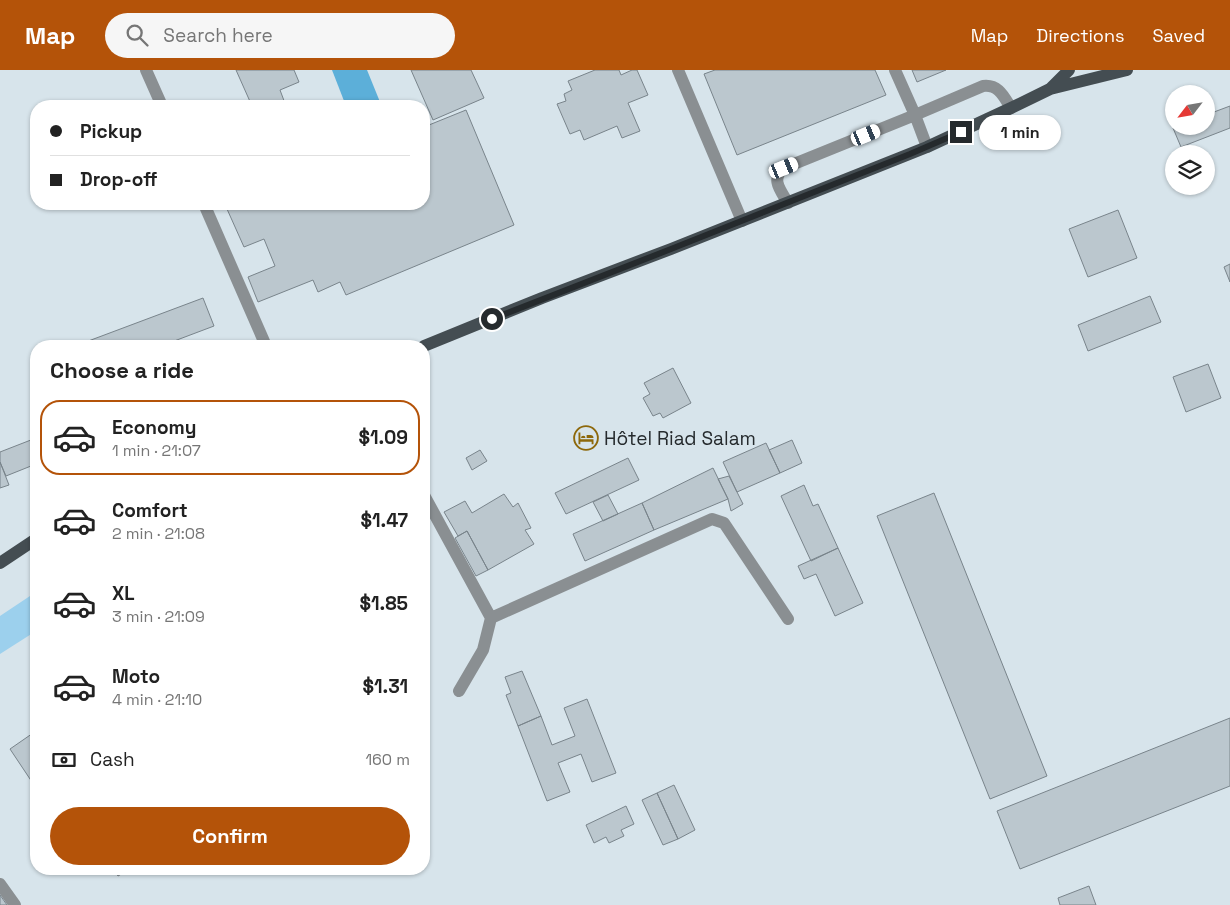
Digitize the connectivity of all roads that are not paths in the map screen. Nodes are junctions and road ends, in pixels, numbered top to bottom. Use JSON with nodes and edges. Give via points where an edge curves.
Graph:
{"nodes":[{"id":1,"x":146,"y":70,"type":"edge"},
{"id":2,"x":678,"y":70,"type":"edge"},
{"id":3,"x":895,"y":70,"type":"edge"},
{"id":4,"x":1069,"y":70,"type":"edge"},
{"id":5,"x":1127,"y":70,"type":"edge"},
{"id":6,"x":1050,"y":89,"type":"junction"},
{"id":7,"x":159,"y":100,"type":"edge"},
{"id":8,"x":1011,"y":108,"type":"junction"},
{"id":9,"x":915,"y":115,"type":"junction"},
{"id":10,"x":927,"y":147,"type":"junction"},
{"id":11,"x":788,"y":203,"type":"junction"},
{"id":12,"x":207,"y":210,"type":"edge"},
{"id":13,"x":742,"y":221,"type":"junction"},
{"id":14,"x":263,"y":340,"type":"edge"},
{"id":15,"x":430,"y":344,"type":"edge"},
{"id":16,"x":430,"y":506,"type":"edge"},
{"id":17,"x":30,"y":543,"type":"edge"},
{"id":18,"x":0,"y":564,"type":"edge"},
{"id":19,"x":492,"y":618,"type":"junction"},
{"id":20,"x":788,"y":619,"type":"dead end"},
{"id":21,"x":458,"y":691,"type":"dead end"},
{"id":22,"x":0,"y":884,"type":"edge"},
{"id":23,"x":15,"y":905,"type":"edge"}],
"edges":[{"from":1,"to":7,"type":"street"},
{"from":2,"to":13,"type":"street"},
{"from":3,"to":9,"type":"street"},
{"from":4,"to":6,"type":"main road"},
{"from":5,"to":6,"type":"main road"},
{"from":6,"to":8,"type":"main road"},
{"from":8,"to":9,"type":"street","via":[[1002,93],[988,85]]},
{"from":8,"to":10,"type":"main road"},
{"from":9,"to":10,"type":"street"},
{"from":9,"to":11,"type":"street","via":[[784,168],[777,182]]},
{"from":10,"to":11,"type":"main road"},
{"from":11,"to":13,"type":"main road"},
{"from":12,"to":14,"type":"street"},
{"from":13,"to":15,"type":"main road"},
{"from":16,"to":19,"type":"street"},
{"from":17,"to":18,"type":"main road"},
{"from":19,"to":20,"type":"street","via":[[712,518],[724,523]]},
{"from":19,"to":21,"type":"street","via":[[482,650]]},
{"from":22,"to":23,"type":"street"}]}
